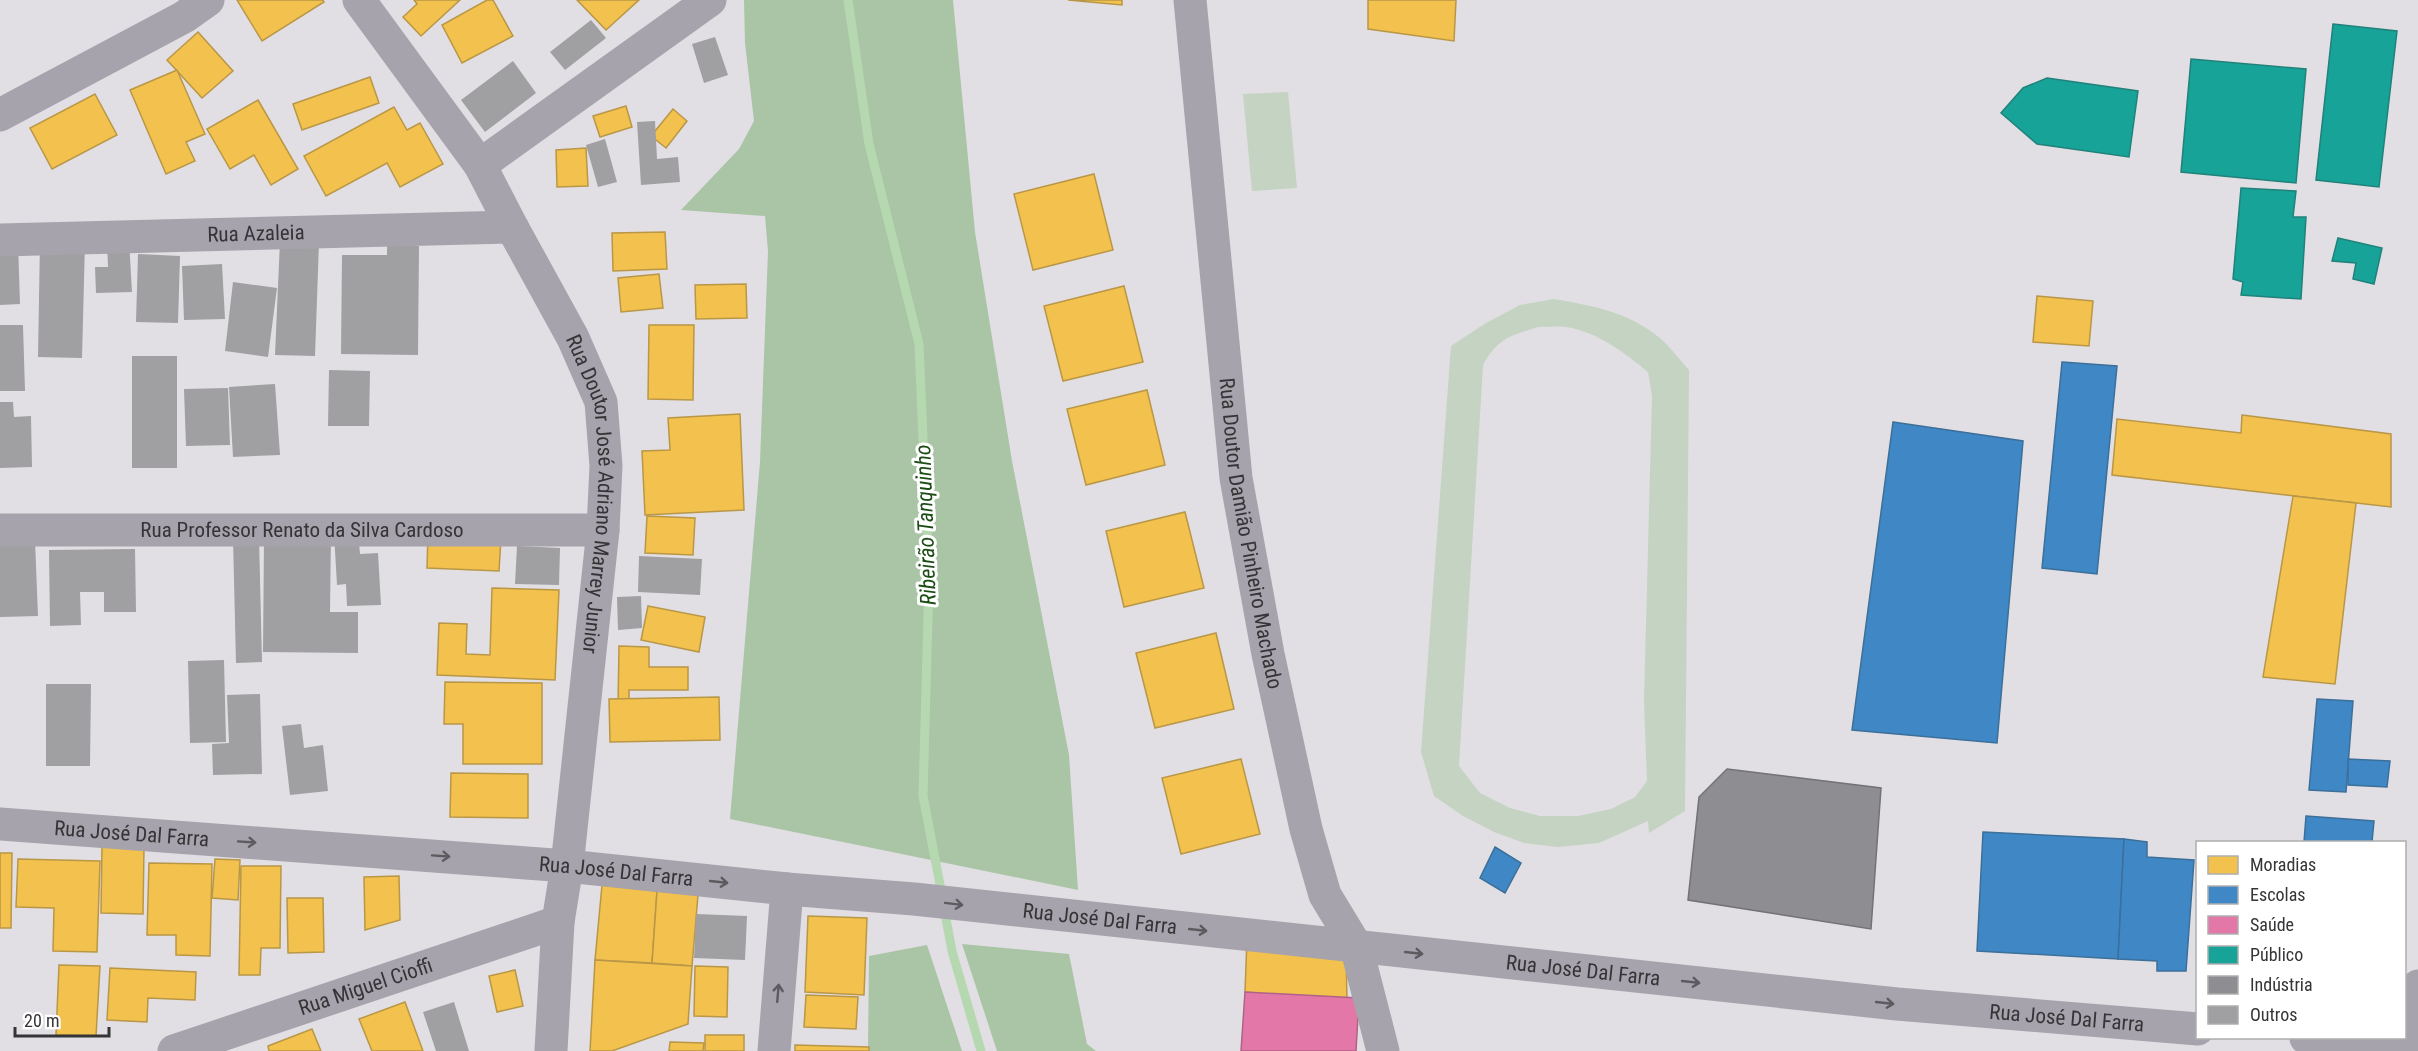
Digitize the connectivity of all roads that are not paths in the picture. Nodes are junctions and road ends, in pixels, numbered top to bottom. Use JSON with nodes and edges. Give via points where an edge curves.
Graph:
{"nodes":[{"id":1,"x":208,"y":0,"type":"edge"},
{"id":2,"x":359,"y":0,"type":"edge"},
{"id":3,"x":710,"y":0,"type":"edge"},
{"id":4,"x":1190,"y":0,"type":"edge"},
{"id":5,"x":0,"y":115,"type":"edge"},
{"id":6,"x":480,"y":165,"type":"junction"},
{"id":7,"x":512,"y":226,"type":"junction"},
{"id":8,"x":0,"y":240,"type":"edge"},
{"id":9,"x":0,"y":530,"type":"edge"},
{"id":10,"x":603,"y":530,"type":"junction"},
{"id":11,"x":0,"y":824,"type":"edge"},
{"id":12,"x":567,"y":866,"type":"junction"},
{"id":13,"x":787,"y":889,"type":"junction"},
{"id":14,"x":558,"y":922,"type":"junction"},
{"id":15,"x":1356,"y":946,"type":"junction"},
{"id":16,"x":2418,"y":986,"type":"edge"},
{"id":17,"x":2196,"y":1029,"type":"edge"},
{"id":18,"x":2317,"y":1039,"type":"edge"},
{"id":19,"x":2414,"y":1048,"type":"edge"},
{"id":20,"x":174,"y":1051,"type":"edge"},
{"id":21,"x":551,"y":1051,"type":"edge"},
{"id":22,"x":774,"y":1051,"type":"edge"},
{"id":23,"x":1383,"y":1051,"type":"edge"}],
"edges":[{"from":1,"to":5,"type":"street","via":[[184,17]]},
{"from":2,"to":6,"type":"street","name":"Rua Doutor José Adriano Marrey Junior"},
{"from":3,"to":6,"type":"street"},
{"from":4,"to":15,"type":"street","name":"Rua Doutor Damião Pinheiro Machado","via":[[1236,478],[1306,830],[1325,895]]},
{"from":6,"to":7,"type":"street","name":"Rua Doutor José Adriano Marrey Junior"},
{"from":7,"to":8,"type":"street","name":"Rua Azaleia"},
{"from":7,"to":10,"type":"street","name":"Rua Doutor José Adriano Marrey Junior","via":[[573,338],[601,402],[606,466]]},
{"from":9,"to":10,"type":"street","name":"Rua Professor Renato da Silva Cardoso"},
{"from":10,"to":12,"type":"street","name":"Rua Doutor José Adriano Marrey Junior"},
{"from":11,"to":12,"type":"street","name":"Rua José Dal Farra","one_way":true},
{"from":12,"to":13,"type":"street","name":"Rua José Dal Farra","one_way":true},
{"from":12,"to":14,"type":"street","name":"Rua Doutor José Adriano Marrey Junior"},
{"from":13,"to":15,"type":"street","name":"Rua José Dal Farra","one_way":true},
{"from":22,"to":13,"type":"street","one_way":true},
{"from":14,"to":20,"type":"street","name":"Rua Miguel Cioffi"},
{"from":14,"to":21,"type":"street","name":"Rua Doutor José Adriano Marrey Junior"},
{"from":15,"to":17,"type":"street","name":"Rua José Dal Farra","one_way":true,"via":[[1897,1004]]},
{"from":15,"to":23,"type":"street","name":"Rua Doutor Damião Pinheiro Machado"},
{"from":16,"to":19,"type":"street"},
{"from":18,"to":19,"type":"street"}]}
